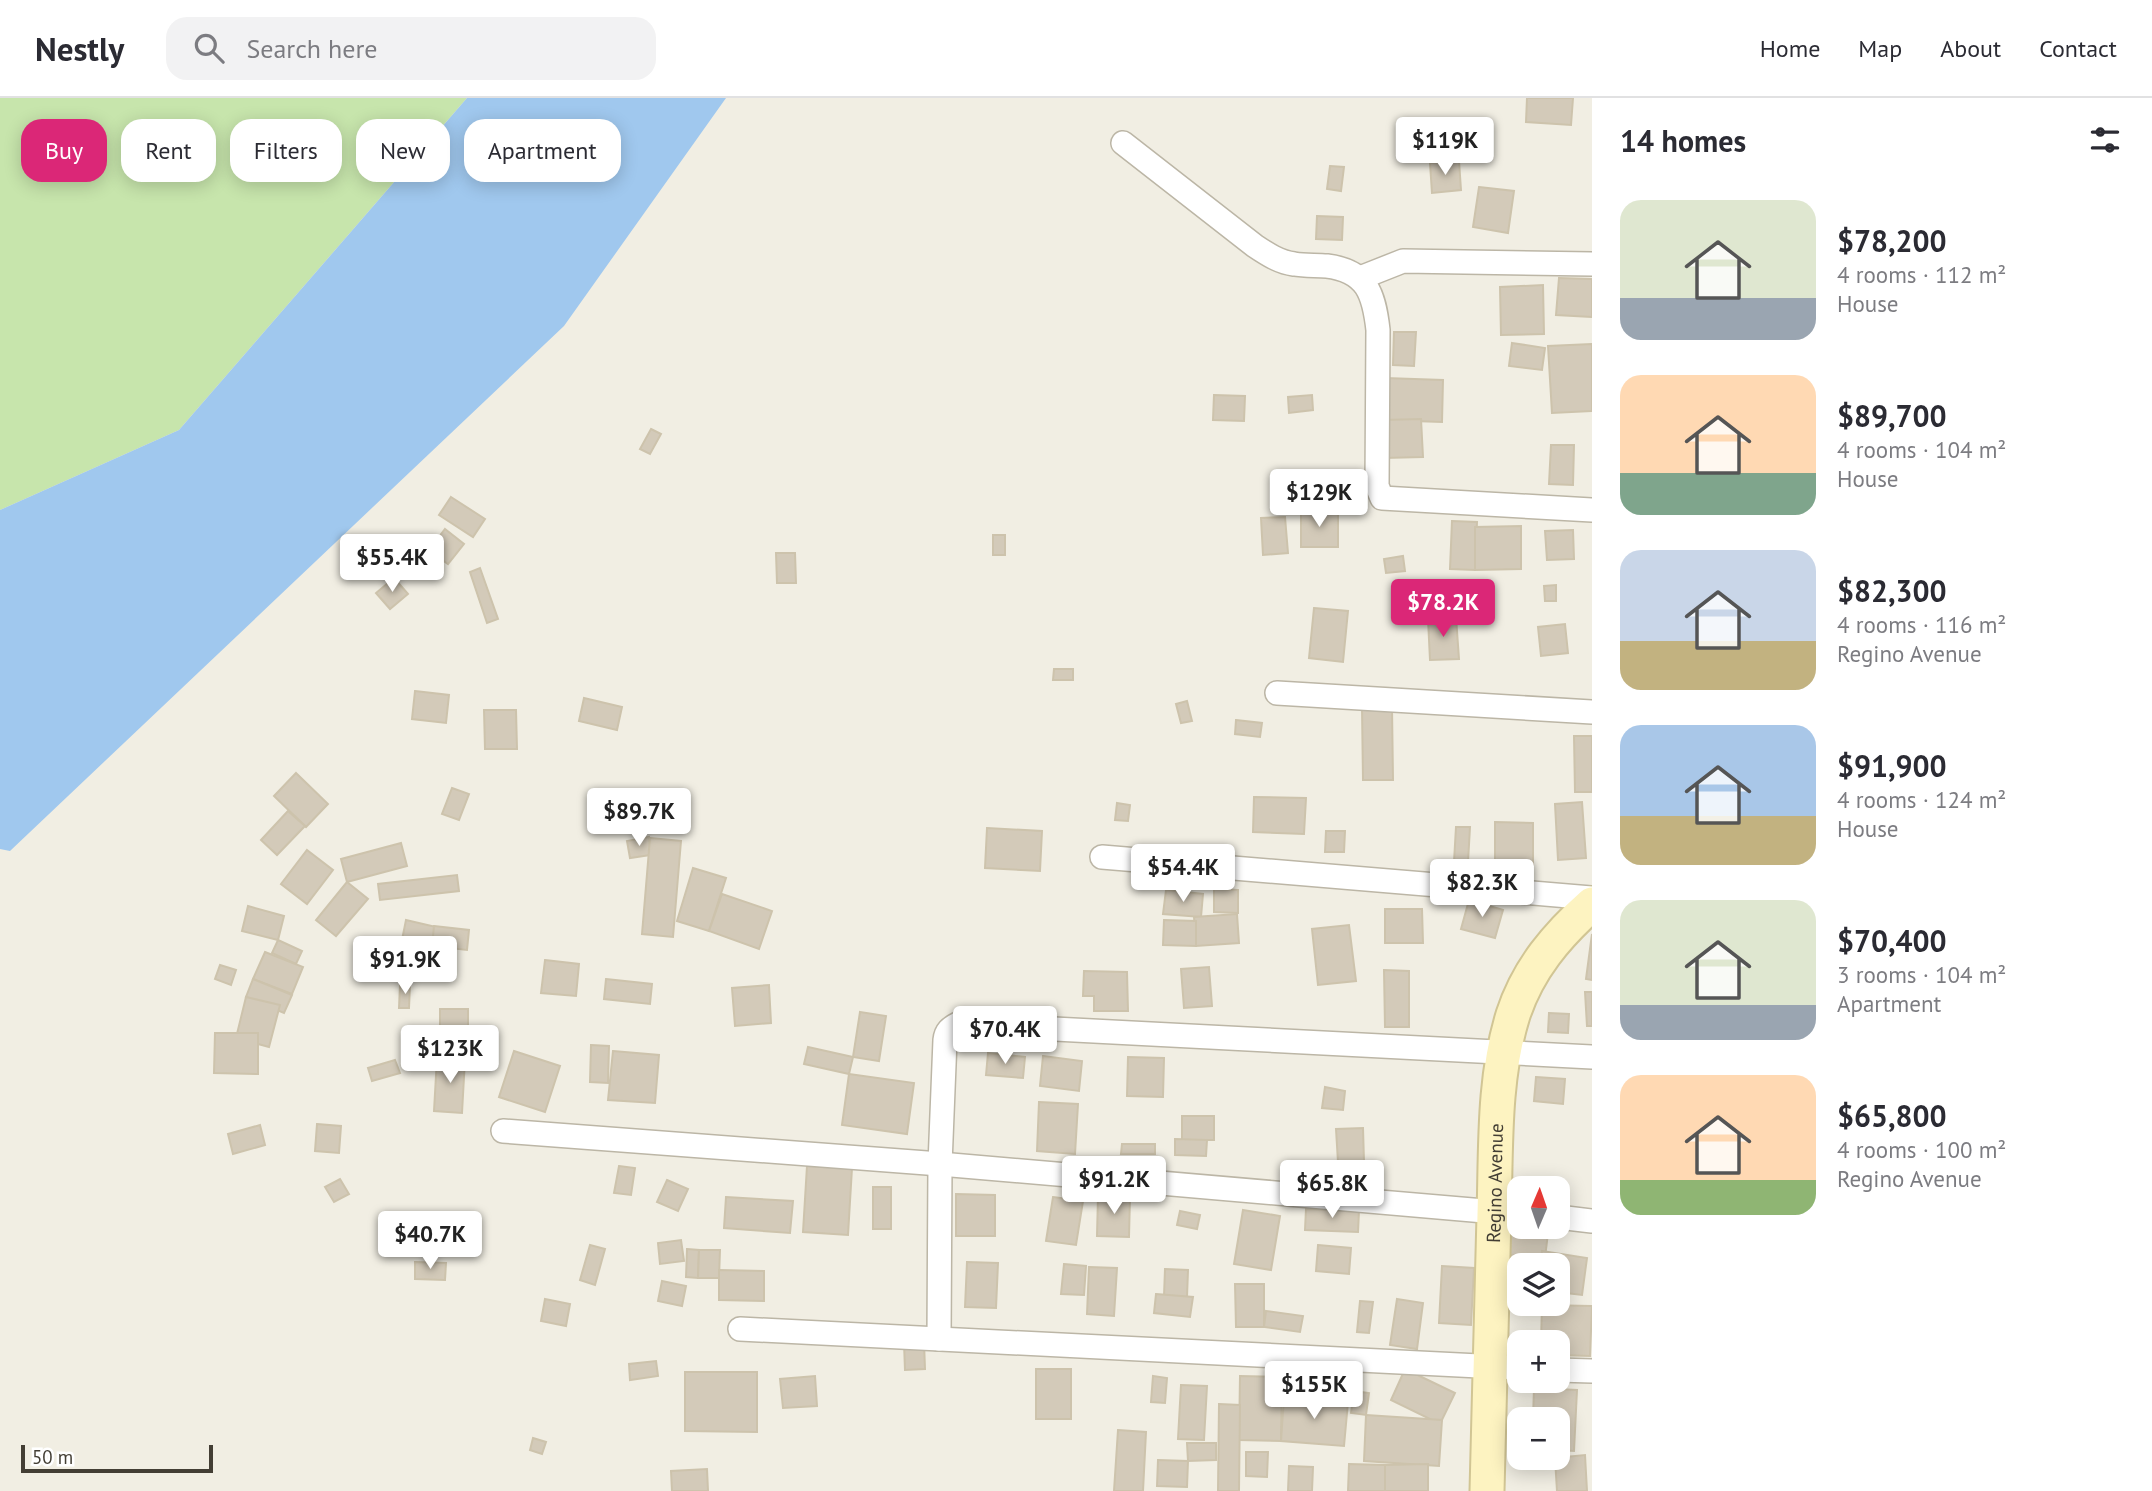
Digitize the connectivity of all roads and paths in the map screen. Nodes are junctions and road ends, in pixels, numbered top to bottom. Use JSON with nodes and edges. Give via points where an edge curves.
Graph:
{"nodes":[{"id":1,"x":1123,"y":143,"type":"dead end"},
{"id":2,"x":1592,"y":264,"type":"edge"},
{"id":3,"x":1360,"y":278,"type":"junction"},
{"id":4,"x":1592,"y":510,"type":"edge"},
{"id":5,"x":1277,"y":693,"type":"dead end"},
{"id":6,"x":1592,"y":712,"type":"edge"},
{"id":7,"x":1102,"y":858,"type":"dead end"},
{"id":8,"x":1592,"y":898,"type":"edge"},
{"id":9,"x":1592,"y":904,"type":"edge"},
{"id":10,"x":1504,"y":1054,"type":"junction"},
{"id":11,"x":1592,"y":1057,"type":"edge"},
{"id":12,"x":503,"y":1131,"type":"dead end"},
{"id":13,"x":940,"y":1164,"type":"junction"},
{"id":14,"x":1506,"y":1213,"type":"edge"},
{"id":15,"x":1570,"y":1218,"type":"edge"},
{"id":16,"x":1592,"y":1221,"type":"edge"},
{"id":17,"x":740,"y":1329,"type":"dead end"},
{"id":18,"x":939,"y":1339,"type":"junction"},
{"id":19,"x":1504,"y":1367,"type":"edge"},
{"id":20,"x":1570,"y":1370,"type":"edge"},
{"id":21,"x":1592,"y":1371,"type":"edge"},
{"id":22,"x":1487,"y":1491,"type":"edge"}],
"edges":[{"from":1,"to":3,"type":"street","via":[[1275,259],[1345,269]]},
{"from":2,"to":3,"type":"street","via":[[1403,261]]},
{"from":3,"to":4,"type":"street","via":[[1370,292],[1378,330],[1377,486],[1382,498]]},
{"from":5,"to":6,"type":"street"},
{"from":7,"to":8,"type":"street"},
{"from":9,"to":10,"type":"street","name":"Regino Avenue","via":[[1544,953],[1514,1014]]},
{"from":10,"to":11,"type":"street"},
{"from":10,"to":13,"type":"street","via":[[958,1024],[946,1033],[945,1040]]},
{"from":10,"to":14,"type":"street","name":"Regino Avenue","via":[[1496,1133]]},
{"from":12,"to":13,"type":"street"},
{"from":13,"to":14,"type":"street"},
{"from":13,"to":18,"type":"street"},
{"from":14,"to":19,"type":"street","name":"Regino Avenue"},
{"from":15,"to":16,"type":"street"},
{"from":17,"to":18,"type":"street"},
{"from":18,"to":19,"type":"street"},
{"from":19,"to":22,"type":"street","name":"Regino Avenue"},
{"from":20,"to":21,"type":"street"}]}
